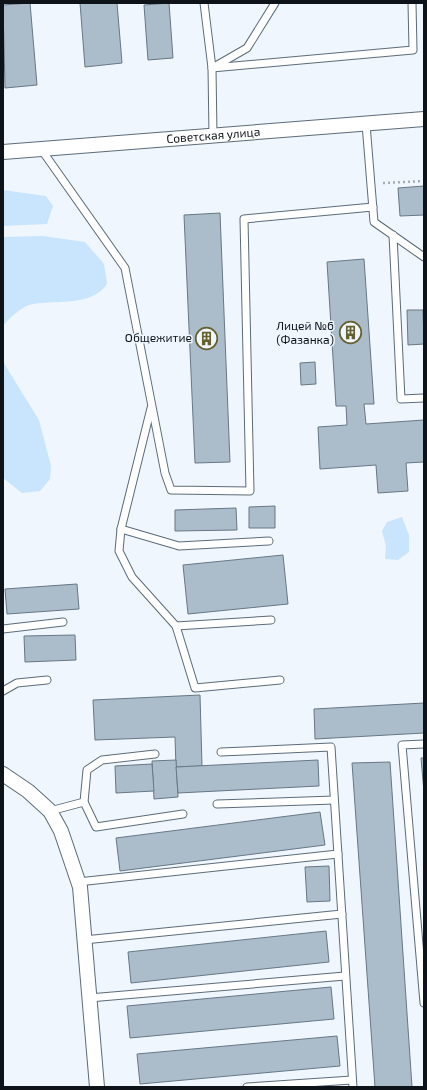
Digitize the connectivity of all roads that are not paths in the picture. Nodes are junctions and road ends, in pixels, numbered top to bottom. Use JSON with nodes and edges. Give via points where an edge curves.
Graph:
{"nodes":[{"id":1,"x":204,"y":3,"type":"edge"},
{"id":2,"x":275,"y":3,"type":"edge"},
{"id":3,"x":412,"y":3,"type":"edge"},
{"id":4,"x":212,"y":68,"type":"junction"},
{"id":5,"x":424,"y":119,"type":"edge"},
{"id":6,"x":366,"y":124,"type":"junction"},
{"id":7,"x":213,"y":136,"type":"junction"},
{"id":8,"x":41,"y":149,"type":"junction"},
{"id":9,"x":3,"y":152,"type":"edge"},
{"id":10,"x":372,"y":207,"type":"junction"},
{"id":11,"x":393,"y":235,"type":"junction"},
{"id":12,"x":424,"y":257,"type":"edge"},
{"id":13,"x":424,"y":398,"type":"edge"},
{"id":14,"x":152,"y":406,"type":"junction"},
{"id":15,"x":121,"y":529,"type":"junction"},
{"id":16,"x":269,"y":541,"type":"dead end"},
{"id":17,"x":271,"y":620,"type":"dead end"},
{"id":18,"x":62,"y":622,"type":"dead end"},
{"id":19,"x":176,"y":626,"type":"junction"},
{"id":20,"x":3,"y":629,"type":"edge"},
{"id":21,"x":47,"y":680,"type":"dead end"},
{"id":22,"x":280,"y":680,"type":"dead end"},
{"id":23,"x":3,"y":691,"type":"edge"},
{"id":24,"x":424,"y":744,"type":"edge"},
{"id":25,"x":221,"y":752,"type":"dead end"},
{"id":26,"x":155,"y":754,"type":"dead end"},
{"id":27,"x":3,"y":774,"type":"edge"},
{"id":28,"x":334,"y":800,"type":"junction"},
{"id":29,"x":84,"y":802,"type":"junction"},
{"id":30,"x":216,"y":804,"type":"dead end"},
{"id":31,"x":50,"y":811,"type":"junction"},
{"id":32,"x":184,"y":814,"type":"dead end"},
{"id":33,"x":338,"y":854,"type":"junction"},
{"id":34,"x":78,"y":882,"type":"junction"},
{"id":35,"x":342,"y":914,"type":"junction"},
{"id":36,"x":84,"y":940,"type":"junction"},
{"id":37,"x":345,"y":976,"type":"junction"},
{"id":38,"x":90,"y":998,"type":"junction"},
{"id":39,"x":424,"y":1003,"type":"edge"},
{"id":40,"x":352,"y":1083,"type":"edge"},
{"id":41,"x":97,"y":1087,"type":"edge"},
{"id":42,"x":247,"y":1087,"type":"edge"}],
"edges":[{"from":1,"to":4,"type":"lane"},
{"from":2,"to":4,"type":"lane","via":[[247,48]]},
{"from":3,"to":4,"type":"lane","via":[[413,50]]},
{"from":4,"to":7,"type":"lane"},
{"from":5,"to":6,"type":"street","name":"Советская улица"},
{"from":6,"to":7,"type":"street","name":"Советская улица"},
{"from":6,"to":10,"type":"lane"},
{"from":7,"to":8,"type":"street","name":"Советская улица"},
{"from":8,"to":9,"type":"street","name":"Советская улица"},
{"from":8,"to":14,"type":"lane","via":[[125,268]]},
{"from":10,"to":11,"type":"lane","via":[[374,222]]},
{"from":10,"to":14,"type":"lane","via":[[244,219],[250,491],[171,490],[165,473]]},
{"from":11,"to":12,"type":"lane"},
{"from":11,"to":13,"type":"lane","via":[[401,399]]},
{"from":14,"to":15,"type":"lane"},
{"from":15,"to":16,"type":"lane","via":[[179,546]]},
{"from":15,"to":19,"type":"lane","via":[[119,552],[132,577]]},
{"from":17,"to":19,"type":"lane"},
{"from":18,"to":20,"type":"lane"},
{"from":19,"to":22,"type":"lane","via":[[195,688]]},
{"from":21,"to":23,"type":"lane","via":[[17,683]]},
{"from":24,"to":39,"type":"lane","via":[[402,745]]},
{"from":25,"to":28,"type":"lane","via":[[331,747]]},
{"from":26,"to":29,"type":"lane","via":[[102,760],[87,770]]},
{"from":27,"to":31,"type":"street"},
{"from":28,"to":30,"type":"lane"},
{"from":28,"to":33,"type":"lane"},
{"from":29,"to":31,"type":"lane"},
{"from":29,"to":32,"type":"lane","via":[[96,827]]},
{"from":31,"to":34,"type":"street","via":[[61,831]]},
{"from":33,"to":34,"type":"lane"},
{"from":33,"to":35,"type":"lane"},
{"from":34,"to":36,"type":"street"},
{"from":35,"to":36,"type":"lane"},
{"from":35,"to":37,"type":"lane"},
{"from":36,"to":38,"type":"street"},
{"from":37,"to":38,"type":"lane"},
{"from":37,"to":40,"type":"lane"},
{"from":38,"to":41,"type":"street"},
{"from":40,"to":42,"type":"lane"}]}
